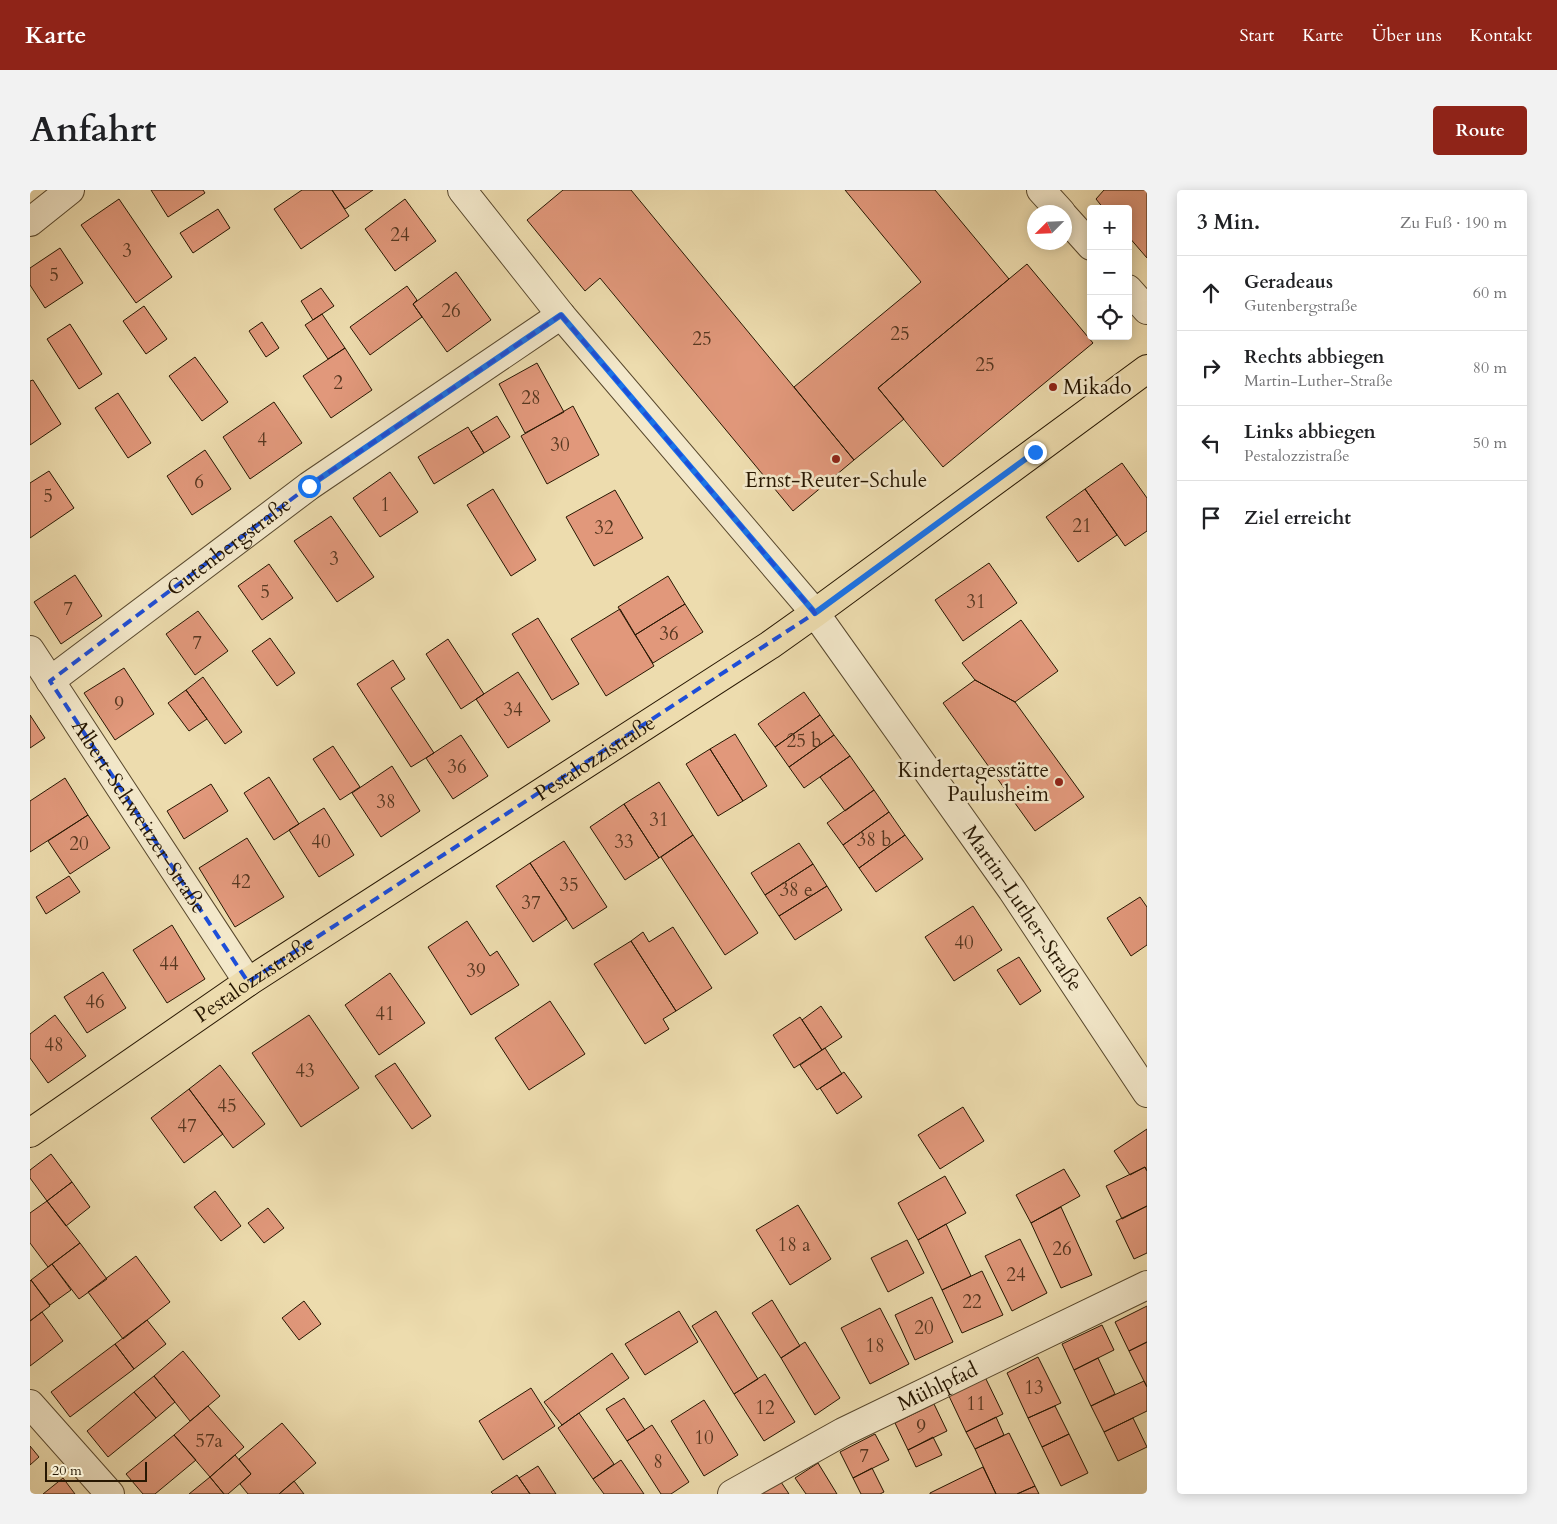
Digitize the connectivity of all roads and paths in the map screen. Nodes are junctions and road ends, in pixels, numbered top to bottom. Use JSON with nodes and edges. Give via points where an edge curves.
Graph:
{"nodes":[{"id":1,"x":70,"y":190,"type":"edge"},
{"id":2,"x":462,"y":190,"type":"edge"},
{"id":3,"x":1041,"y":190,"type":"edge"},
{"id":4,"x":1055,"y":205,"type":"edge"},
{"id":5,"x":30,"y":222,"type":"edge"},
{"id":6,"x":1072,"y":225,"type":"edge"},
{"id":7,"x":1087,"y":242,"type":"edge"},
{"id":8,"x":1132,"y":293,"type":"edge"},
{"id":9,"x":1147,"y":310,"type":"edge"},
{"id":10,"x":561,"y":315,"type":"junction"},
{"id":11,"x":1147,"y":369,"type":"edge"},
{"id":12,"x":815,"y":613,"type":"junction"},
{"id":13,"x":30,"y":650,"type":"edge"},
{"id":14,"x":50,"y":681,"type":"junction"},
{"id":15,"x":248,"y":982,"type":"junction"},
{"id":16,"x":1147,"y":1093,"type":"edge"},
{"id":17,"x":30,"y":1133,"type":"edge"},
{"id":18,"x":1147,"y":1285,"type":"edge"},
{"id":19,"x":30,"y":1404,"type":"edge"},
{"id":20,"x":110,"y":1494,"type":"edge"},
{"id":21,"x":732,"y":1494,"type":"edge"}],
"edges":[{"from":1,"to":5,"type":"street"},
{"from":2,"to":10,"type":"street","name":"Martin-Luther-Straße"},
{"from":3,"to":4,"type":"street"},
{"from":6,"to":7,"type":"street"},
{"from":8,"to":9,"type":"street"},
{"from":10,"to":12,"type":"street","name":"Martin-Luther-Straße"},
{"from":10,"to":14,"type":"street","name":"Gutenbergstraße","via":[[309,486]]},
{"from":11,"to":12,"type":"main road","name":"Pestalozzistraße"},
{"from":12,"to":15,"type":"main road","name":"Pestalozzistraße"},
{"from":12,"to":16,"type":"street","name":"Martin-Luther-Straße","via":[[1012,890]]},
{"from":13,"to":14,"type":"street","name":"Albert-Schweitzer-Straße"},
{"from":14,"to":15,"type":"street","name":"Albert-Schweitzer-Straße"},
{"from":15,"to":17,"type":"main road","name":"Pestalozzistraße"},
{"from":18,"to":21,"type":"street","name":"Mühlpfad","via":[[843,1432]]},
{"from":19,"to":20,"type":"street"}]}
